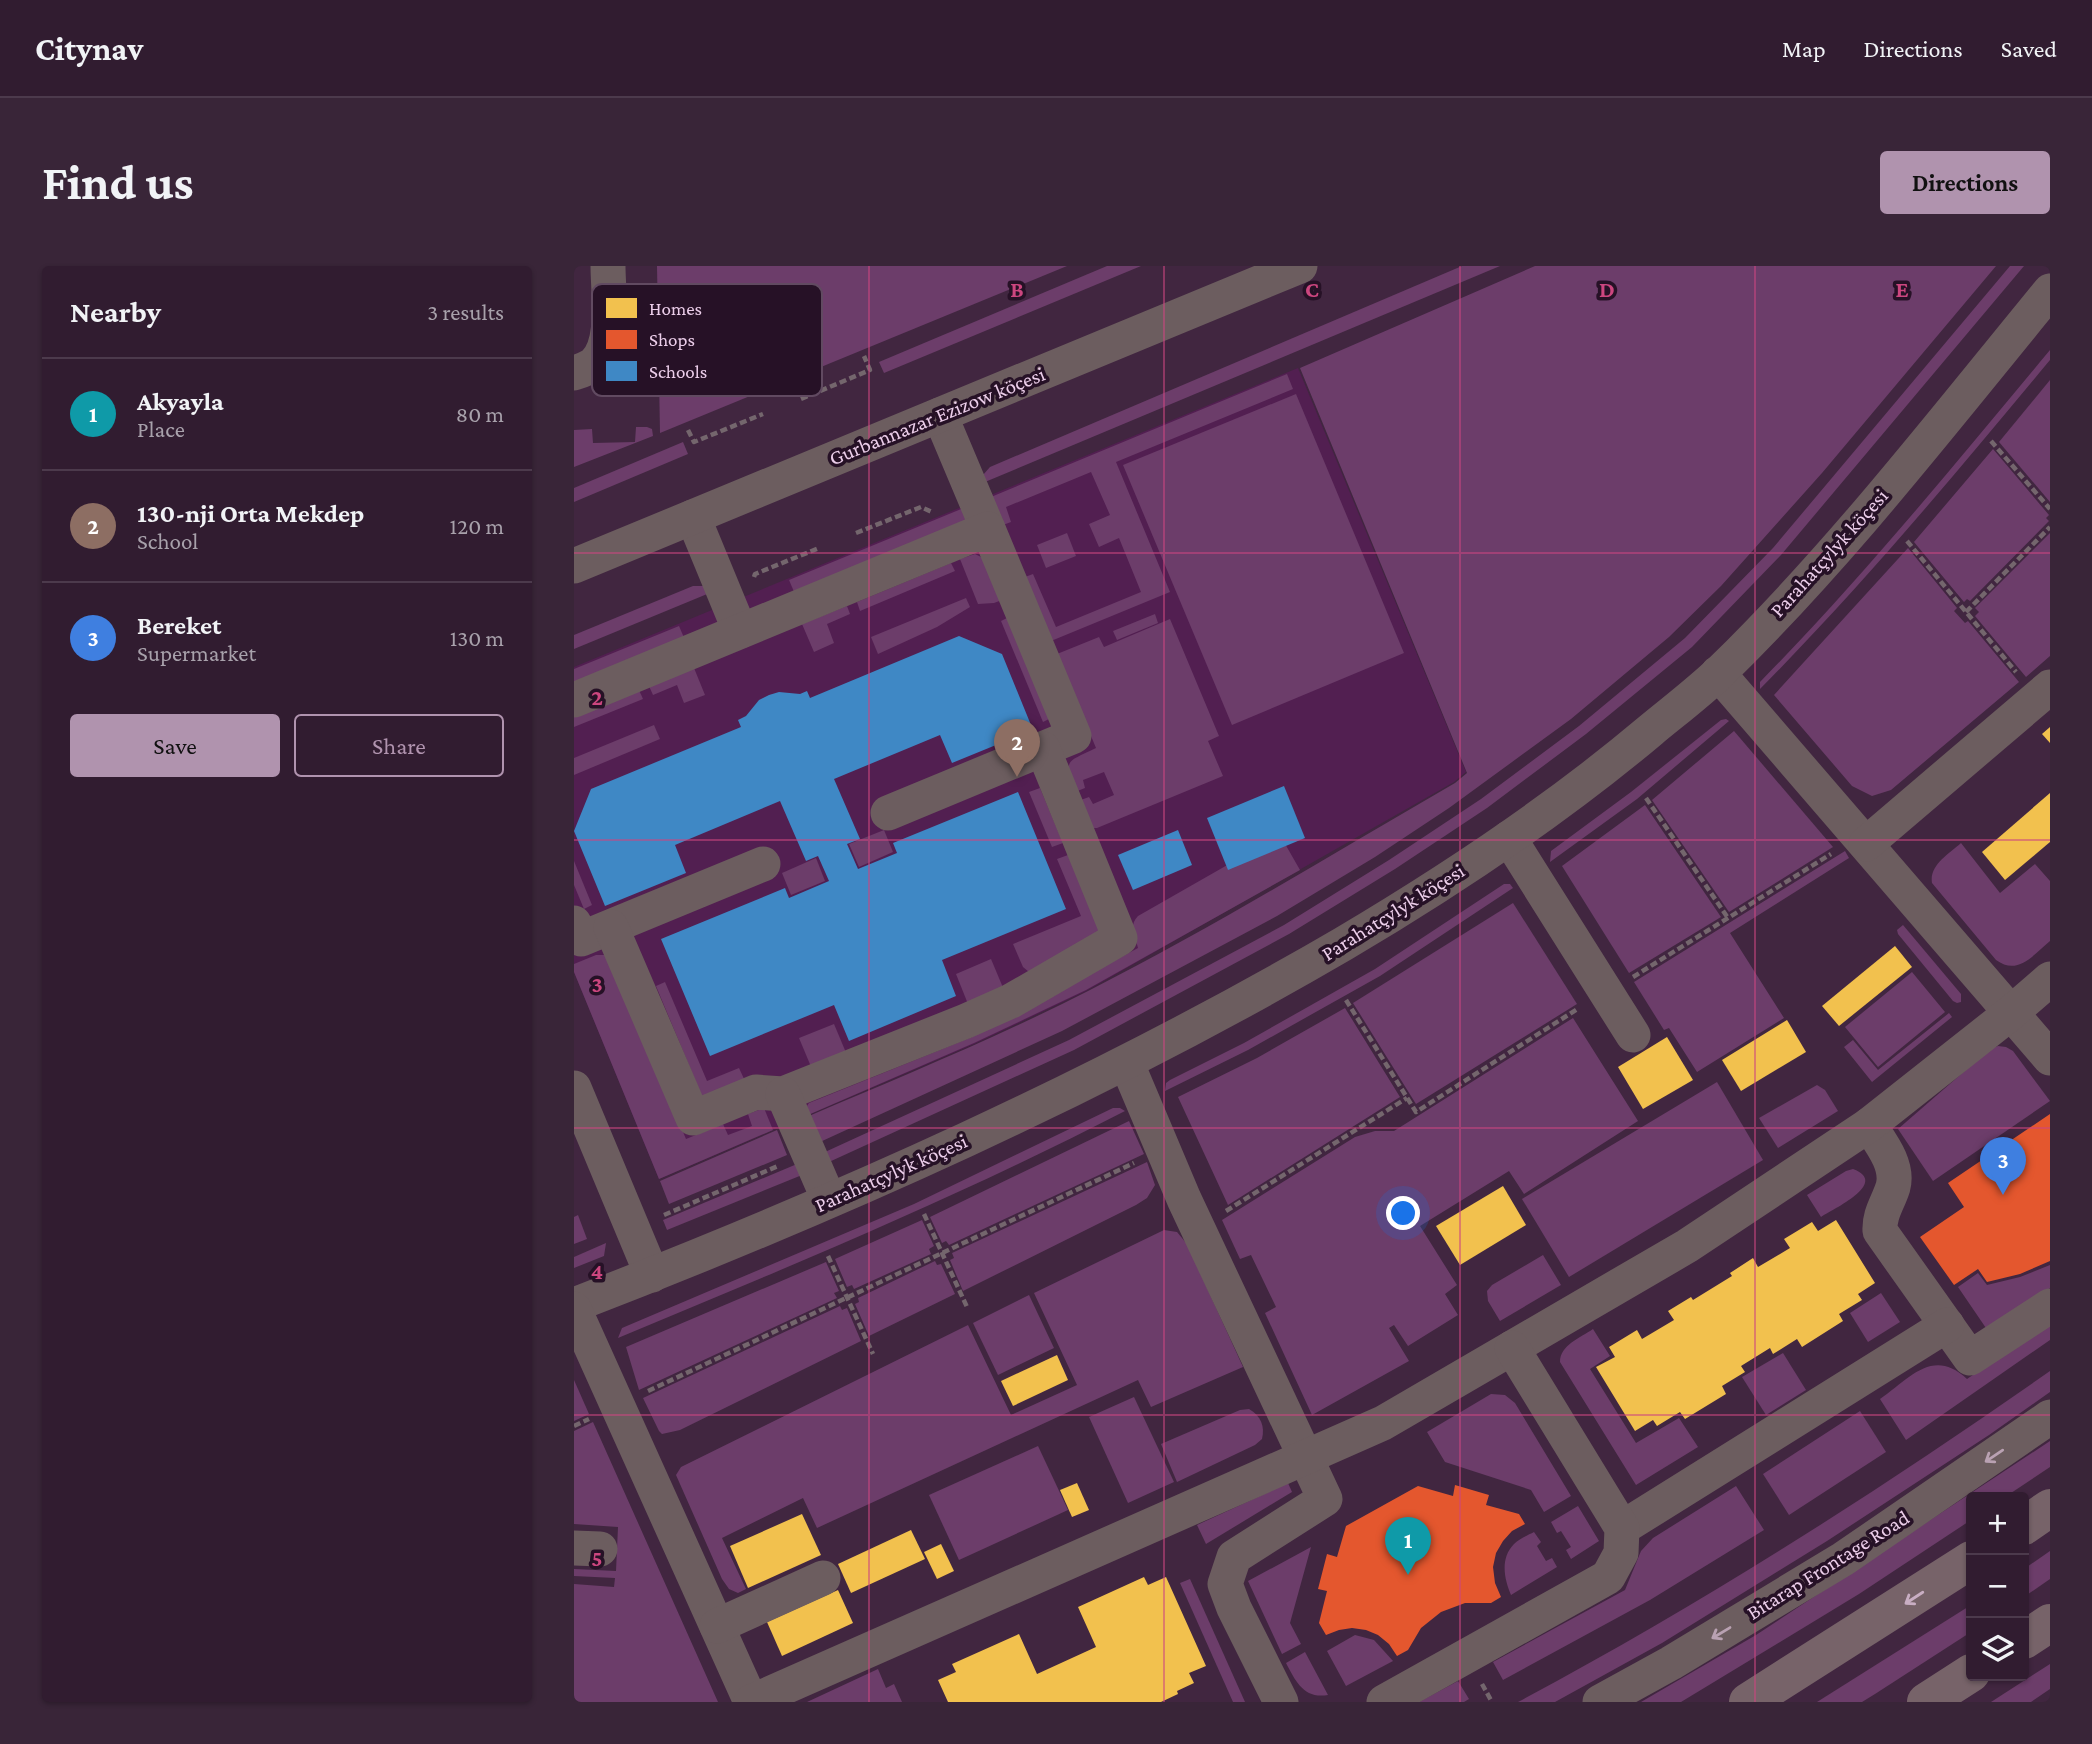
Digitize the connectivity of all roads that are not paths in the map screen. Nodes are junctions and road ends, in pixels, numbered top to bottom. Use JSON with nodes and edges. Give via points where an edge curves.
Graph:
{"nodes":[{"id":1,"x":608,"y":266,"type":"edge"},
{"id":2,"x":1300,"y":266,"type":"edge"},
{"id":3,"x":608,"y":284,"type":"edge"},
{"id":4,"x":2050,"y":291,"type":"edge"},
{"id":5,"x":592,"y":365,"type":"edge"},
{"id":6,"x":574,"y":373,"type":"edge"},
{"id":7,"x":940,"y":415,"type":"junction"},
{"id":8,"x":693,"y":517,"type":"junction"},
{"id":9,"x":988,"y":528,"type":"junction"},
{"id":10,"x":574,"y":566,"type":"edge"},
{"id":11,"x":740,"y":631,"type":"junction"},
{"id":12,"x":1718,"y":673,"type":"junction"},
{"id":13,"x":2036,"y":683,"type":"edge"},
{"id":14,"x":574,"y":700,"type":"edge"},
{"id":15,"x":1043,"y":749,"type":"junction"},
{"id":16,"x":888,"y":813,"type":"dead end"},
{"id":17,"x":1509,"y":838,"type":"junction"},
{"id":18,"x":1854,"y":845,"type":"junction"},
{"id":19,"x":763,"y":864,"type":"dead end"},
{"id":20,"x":574,"y":923,"type":"edge"},
{"id":21,"x":611,"y":927,"type":"junction"},
{"id":22,"x":2050,"y":979,"type":"edge"},
{"id":23,"x":2012,"y":1012,"type":"junction"},
{"id":24,"x":1633,"y":1035,"type":"dead end"},
{"id":25,"x":2050,"y":1058,"type":"edge"},
{"id":26,"x":1127,"y":1063,"type":"junction"},
{"id":27,"x":574,"y":1088,"type":"edge"},
{"id":28,"x":783,"y":1094,"type":"junction"},
{"id":29,"x":1869,"y":1125,"type":"junction"},
{"id":30,"x":829,"y":1200,"type":"junction"},
{"id":31,"x":652,"y":1275,"type":"junction"},
{"id":32,"x":2050,"y":1306,"type":"edge"},
{"id":33,"x":574,"y":1307,"type":"edge"},
{"id":34,"x":1947,"y":1325,"type":"junction"},
{"id":35,"x":1512,"y":1348,"type":"junction"},
{"id":36,"x":2050,"y":1417,"type":"edge"},
{"id":37,"x":1305,"y":1457,"type":"junction"},
{"id":38,"x":2050,"y":1508,"type":"edge"},
{"id":39,"x":2029,"y":1523,"type":"edge"},
{"id":40,"x":1622,"y":1528,"type":"junction"},
{"id":41,"x":1966,"y":1563,"type":"edge"},
{"id":42,"x":823,"y":1578,"type":"dead end"},
{"id":43,"x":2050,"y":1623,"type":"edge"},
{"id":44,"x":717,"y":1626,"type":"junction"},
{"id":45,"x":2029,"y":1637,"type":"edge"},
{"id":46,"x":1966,"y":1676,"type":"edge"},
{"id":47,"x":751,"y":1702,"type":"edge"},
{"id":48,"x":1281,"y":1702,"type":"edge"},
{"id":49,"x":1384,"y":1702,"type":"edge"},
{"id":50,"x":1600,"y":1702,"type":"edge"},
{"id":51,"x":1748,"y":1702,"type":"edge"},
{"id":52,"x":1926,"y":1702,"type":"edge"}],
"edges":[{"from":1,"to":3,"type":"street"},
{"from":2,"to":7,"type":"street","name":"Gurbannazar Ezizow köçesi"},
{"from":4,"to":12,"type":"street","name":"Parahatçylyk köçesi","via":[[1909,463]]},
{"from":5,"to":6,"type":"street"},
{"from":7,"to":8,"type":"street","name":"Gurbannazar Ezizow köçesi"},
{"from":7,"to":9,"type":"street"},
{"from":8,"to":10,"type":"street","name":"Gurbannazar Ezizow köçesi"},
{"from":8,"to":11,"type":"street"},
{"from":9,"to":11,"type":"street"},
{"from":9,"to":15,"type":"street","via":[[1074,736]]},
{"from":11,"to":14,"type":"street"},
{"from":12,"to":17,"type":"street","name":"Parahatçylyk köçesi","via":[[1623,753]]},
{"from":12,"to":18,"type":"street"},
{"from":13,"to":18,"type":"street"},
{"from":15,"to":16,"type":"street"},
{"from":15,"to":28,"type":"street","via":[[1120,938],[1011,1001]]},
{"from":17,"to":24,"type":"street"},
{"from":17,"to":26,"type":"street","name":"Parahatçylyk köçesi","via":[[1381,921]]},
{"from":18,"to":23,"type":"street"},
{"from":19,"to":21,"type":"street"},
{"from":20,"to":21,"type":"street","via":[[581,939]]},
{"from":21,"to":28,"type":"street","via":[[693,1118],[756,1092]]},
{"from":22,"to":23,"type":"street"},
{"from":23,"to":25,"type":"street"},
{"from":23,"to":29,"type":"street"},
{"from":26,"to":30,"type":"street","name":"Parahatçylyk köçesi"},
{"from":26,"to":37,"type":"street","via":[[1184,1199]]},
{"from":27,"to":31,"type":"street"},
{"from":28,"to":30,"type":"street"},
{"from":29,"to":34,"type":"street","via":[[1889,1157],[1893,1175],[1880,1231]]},
{"from":29,"to":35,"type":"street","via":[[1687,1245]]},
{"from":30,"to":31,"type":"street","name":"Parahatçylyk köçesi"},
{"from":31,"to":33,"type":"street","name":"Parahatçylyk köçesi"},
{"from":32,"to":34,"type":"street","via":[[1970,1358]]},
{"from":33,"to":44,"type":"street"},
{"from":34,"to":40,"type":"street"},
{"from":35,"to":37,"type":"street","via":[[1383,1423]]},
{"from":35,"to":40,"type":"street"},
{"from":36,"to":50,"type":"street","name":"Bitarap Frontage Road","one_way":true,"via":[[1843,1559]]},
{"from":37,"to":47,"type":"street"},
{"from":37,"to":48,"type":"street","via":[[1325,1499],[1234,1557],[1226,1584]]},
{"from":38,"to":39,"type":"main road"},
{"from":40,"to":49,"type":"street","via":[[1621,1553],[1608,1577]]},
{"from":41,"to":51,"type":"main road","one_way":true},
{"from":42,"to":44,"type":"street"},
{"from":43,"to":45,"type":"main road"},
{"from":44,"to":47,"type":"street"},
{"from":46,"to":52,"type":"main road"}]}
